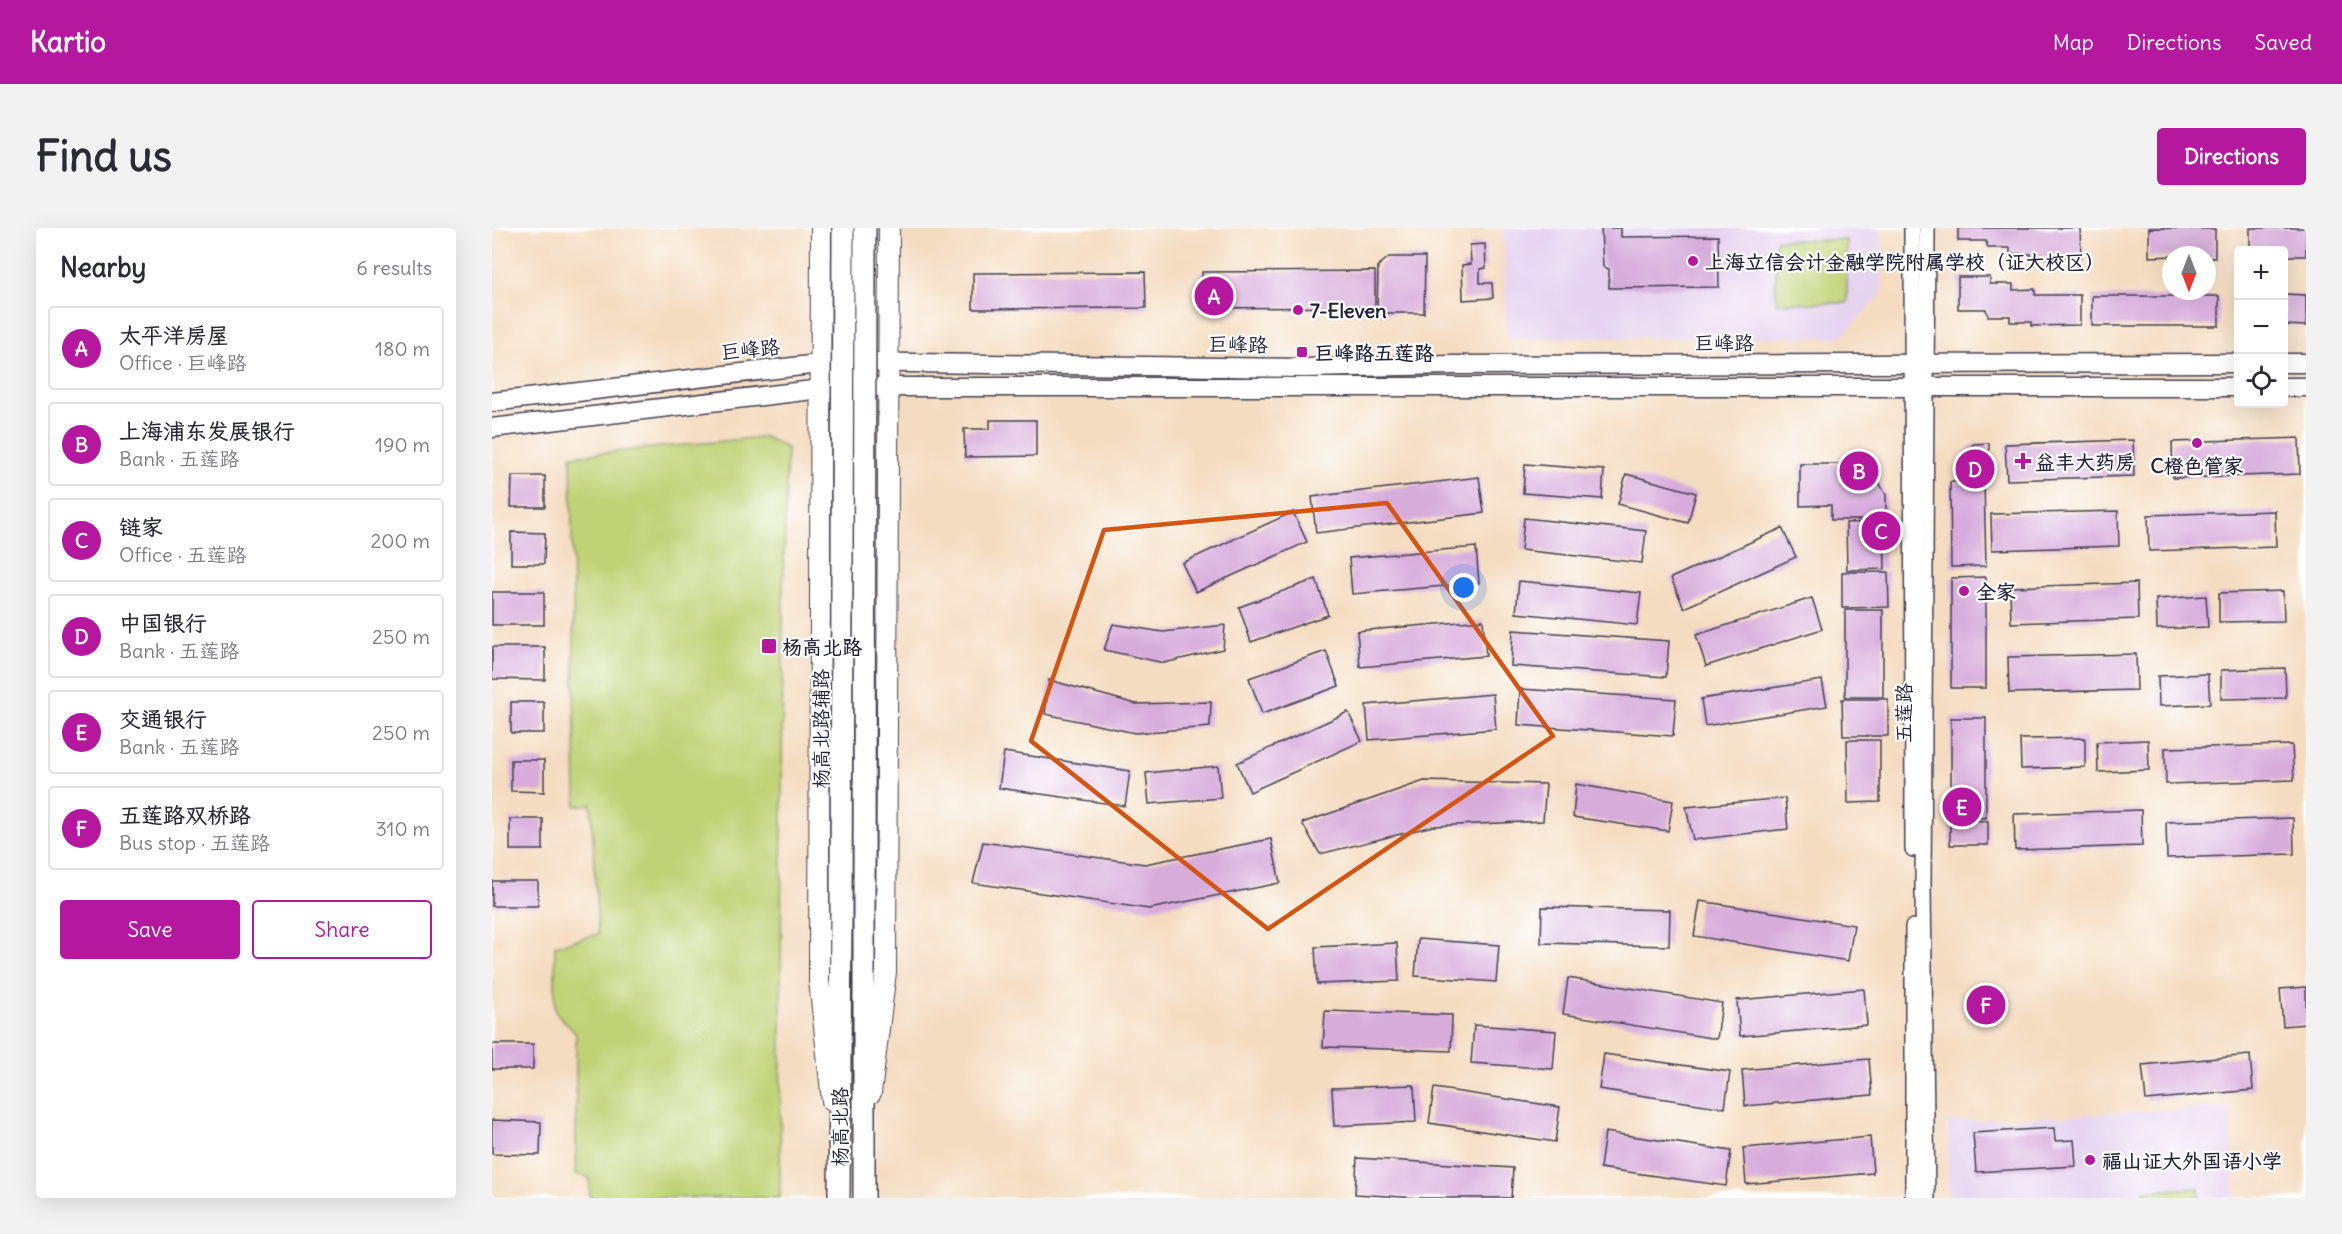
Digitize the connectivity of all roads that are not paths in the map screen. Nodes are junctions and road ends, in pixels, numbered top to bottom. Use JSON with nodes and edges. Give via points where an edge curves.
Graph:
{"nodes":[{"id":1,"x":821,"y":228,"type":"edge"},
{"id":2,"x":843,"y":228,"type":"edge"},
{"id":3,"x":865,"y":228,"type":"edge"},
{"id":4,"x":889,"y":228,"type":"edge"},
{"id":5,"x":1912,"y":228,"type":"edge"},
{"id":6,"x":1927,"y":228,"type":"edge"},
{"id":7,"x":821,"y":363,"type":"junction"},
{"id":8,"x":889,"y":363,"type":"junction"},
{"id":9,"x":2234,"y":363,"type":"edge"},
{"id":10,"x":2288,"y":363,"type":"edge"},
{"id":11,"x":2306,"y":363,"type":"edge"},
{"id":12,"x":1919,"y":364,"type":"junction"},
{"id":13,"x":1919,"y":386,"type":"junction"},
{"id":14,"x":888,"y":387,"type":"junction"},
{"id":15,"x":2234,"y":387,"type":"edge"},
{"id":16,"x":2288,"y":387,"type":"edge"},
{"id":17,"x":2306,"y":387,"type":"edge"},
{"id":18,"x":821,"y":389,"type":"junction"},
{"id":19,"x":492,"y":402,"type":"edge"},
{"id":20,"x":492,"y":428,"type":"edge"},
{"id":21,"x":864,"y":1156,"type":"junction"},
{"id":22,"x":839,"y":1157,"type":"junction"},
{"id":23,"x":839,"y":1198,"type":"edge"},
{"id":24,"x":864,"y":1198,"type":"edge"},
{"id":25,"x":1913,"y":1198,"type":"edge"},
{"id":26,"x":1927,"y":1198,"type":"edge"}],
"edges":[{"from":1,"to":7,"type":"main road","name":"杨高北路辅路"},
{"from":2,"to":22,"type":"highway","name":"杨高北路","bridge":true},
{"from":3,"to":21,"type":"highway","name":"杨高北路","bridge":true},
{"from":4,"to":8,"type":"main road"},
{"from":5,"to":12,"type":"street","name":"五莲路"},
{"from":6,"to":12,"type":"street","name":"五莲路"},
{"from":7,"to":8,"type":"main road","name":"巨峰路"},
{"from":7,"to":18,"type":"main road","name":"杨高北路辅路"},
{"from":7,"to":19,"type":"main road","name":"巨峰路"},
{"from":8,"to":12,"type":"main road","name":"巨峰路","via":[[1305,368],[1454,364]]},
{"from":8,"to":14,"type":"main road"},
{"from":9,"to":12,"type":"main road","name":"巨峰路"},
{"from":10,"to":11,"type":"main road"},
{"from":12,"to":13,"type":"street","name":"五莲路"},
{"from":13,"to":14,"type":"main road"},
{"from":13,"to":15,"type":"main road"},
{"from":13,"to":25,"type":"street","name":"五莲路"},
{"from":13,"to":26,"type":"street","name":"五莲路"},
{"from":14,"to":18,"type":"main road"},
{"from":14,"to":21,"type":"main road","via":[[886,972]]},
{"from":16,"to":17,"type":"main road"},
{"from":18,"to":20,"type":"main road"},
{"from":18,"to":22,"type":"main road","name":"杨高北路辅路","via":[[819,980]]},
{"from":21,"to":24,"type":"highway","name":"杨高北路"},
{"from":22,"to":23,"type":"highway","name":"杨高北路"}]}
